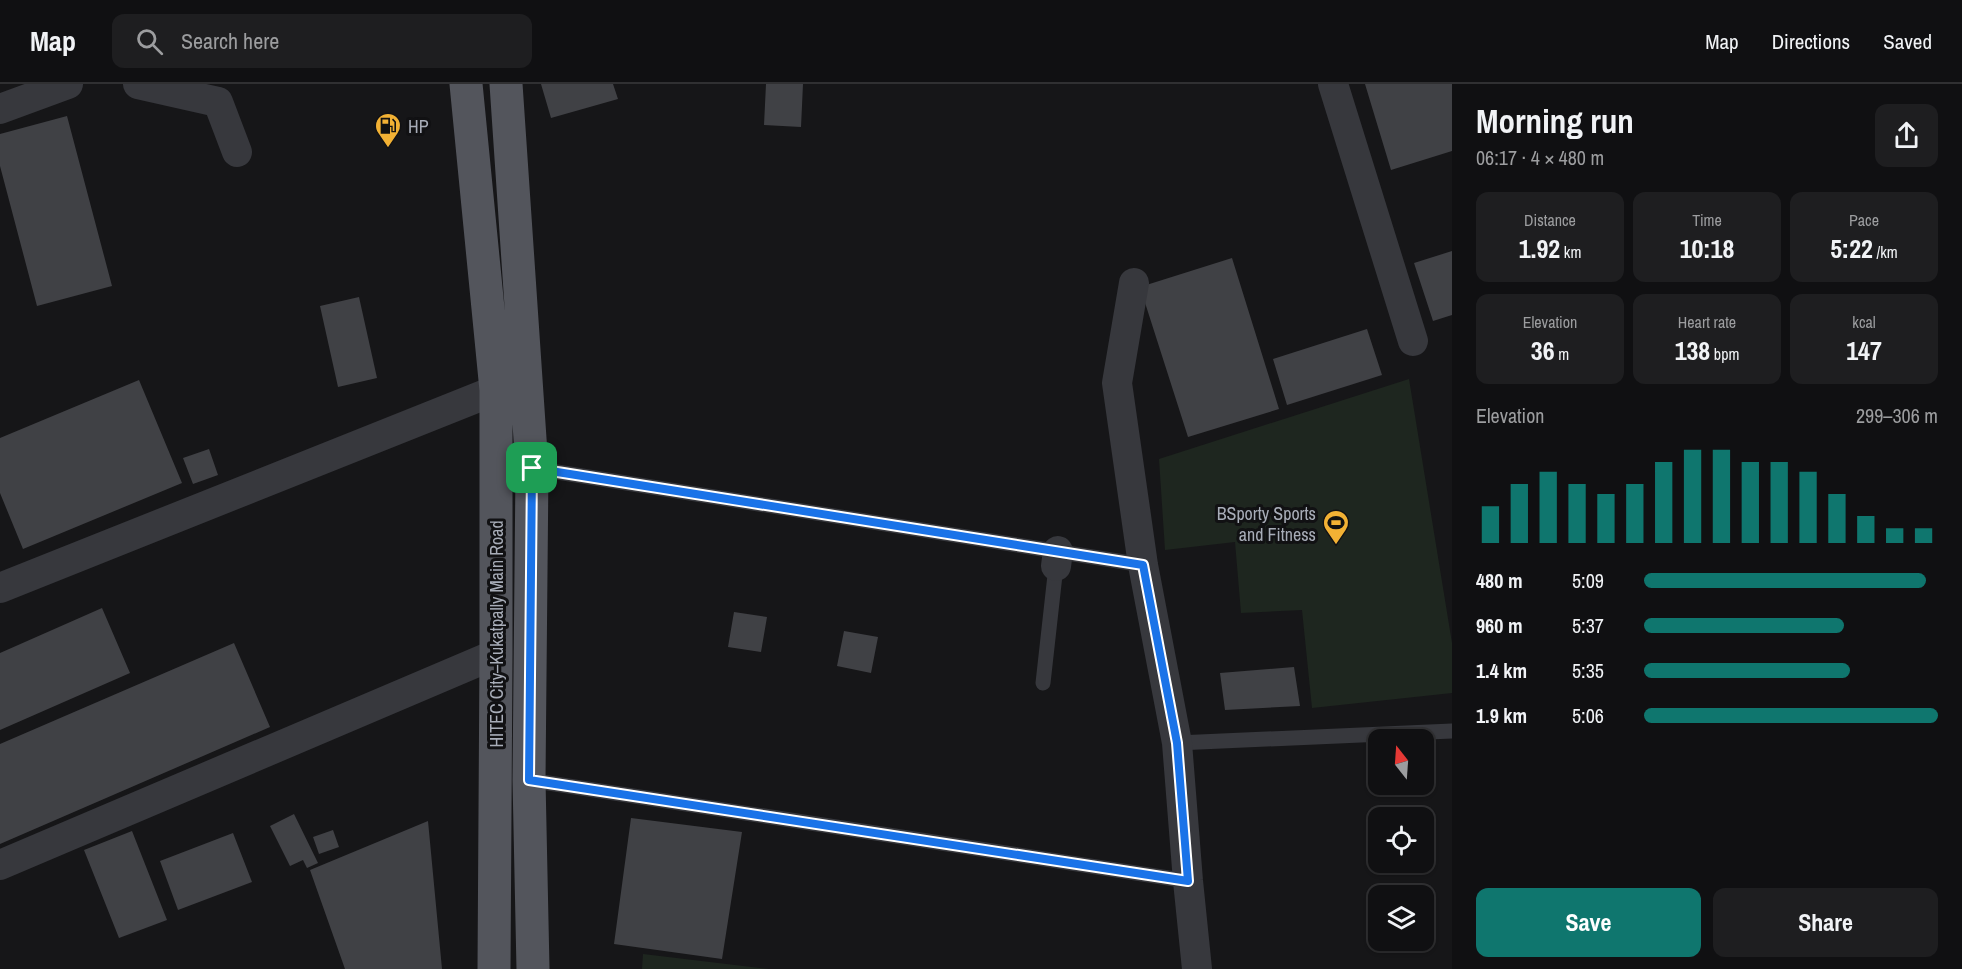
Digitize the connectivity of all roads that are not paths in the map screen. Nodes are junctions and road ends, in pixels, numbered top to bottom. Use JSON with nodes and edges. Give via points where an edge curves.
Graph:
{"nodes":[{"id":1,"x":68,"y":84,"type":"edge"},
{"id":2,"x":142,"y":84,"type":"edge"},
{"id":3,"x":466,"y":84,"type":"edge"},
{"id":4,"x":506,"y":84,"type":"edge"},
{"id":5,"x":1333,"y":84,"type":"edge"},
{"id":6,"x":0,"y":109,"type":"edge"},
{"id":7,"x":237,"y":152,"type":"dead end"},
{"id":8,"x":1134,"y":283,"type":"dead end"},
{"id":9,"x":1413,"y":341,"type":"dead end"},
{"id":10,"x":496,"y":390,"type":"junction"},
{"id":11,"x":532,"y":468,"type":"junction"},
{"id":12,"x":1057,"y":559,"type":"junction"},
{"id":13,"x":1143,"y":565,"type":"junction"},
{"id":14,"x":0,"y":588,"type":"edge"},
{"id":15,"x":496,"y":654,"type":"junction"},
{"id":16,"x":1042,"y":683,"type":"dead end"},
{"id":17,"x":1452,"y":731,"type":"edge"},
{"id":18,"x":1177,"y":743,"type":"junction"},
{"id":19,"x":529,"y":780,"type":"junction"},
{"id":20,"x":0,"y":865,"type":"edge"},
{"id":21,"x":1188,"y":881,"type":"junction"},
{"id":22,"x":494,"y":969,"type":"edge"},
{"id":23,"x":533,"y":969,"type":"edge"},
{"id":24,"x":1197,"y":969,"type":"edge"}],
"edges":[{"from":1,"to":6,"type":"street"},
{"from":2,"to":7,"type":"street","via":[[218,102]]},
{"from":3,"to":10,"type":"main road","name":"HITEC City–Kukatpally Main Road"},
{"from":4,"to":11,"type":"main road","name":"HITEC City–Kukatpally Main Road"},
{"from":5,"to":9,"type":"street"},
{"from":8,"to":13,"type":"street","via":[[1117,383]]},
{"from":10,"to":14,"type":"street"},
{"from":10,"to":15,"type":"main road","name":"HITEC City–Kukatpally Main Road"},
{"from":11,"to":12,"type":"lane"},
{"from":11,"to":19,"type":"main road","name":"HITEC City–Kukatpally Main Road"},
{"from":12,"to":13,"type":"lane"},
{"from":12,"to":16,"type":"lane"},
{"from":13,"to":18,"type":"street"},
{"from":15,"to":20,"type":"street"},
{"from":15,"to":22,"type":"main road","name":"HITEC City–Kukatpally Main Road"},
{"from":17,"to":18,"type":"lane"},
{"from":18,"to":21,"type":"street"},
{"from":19,"to":21,"type":"lane"},
{"from":19,"to":23,"type":"main road","name":"HITEC City–Kukatpally Main Road"},
{"from":21,"to":24,"type":"street"}]}
